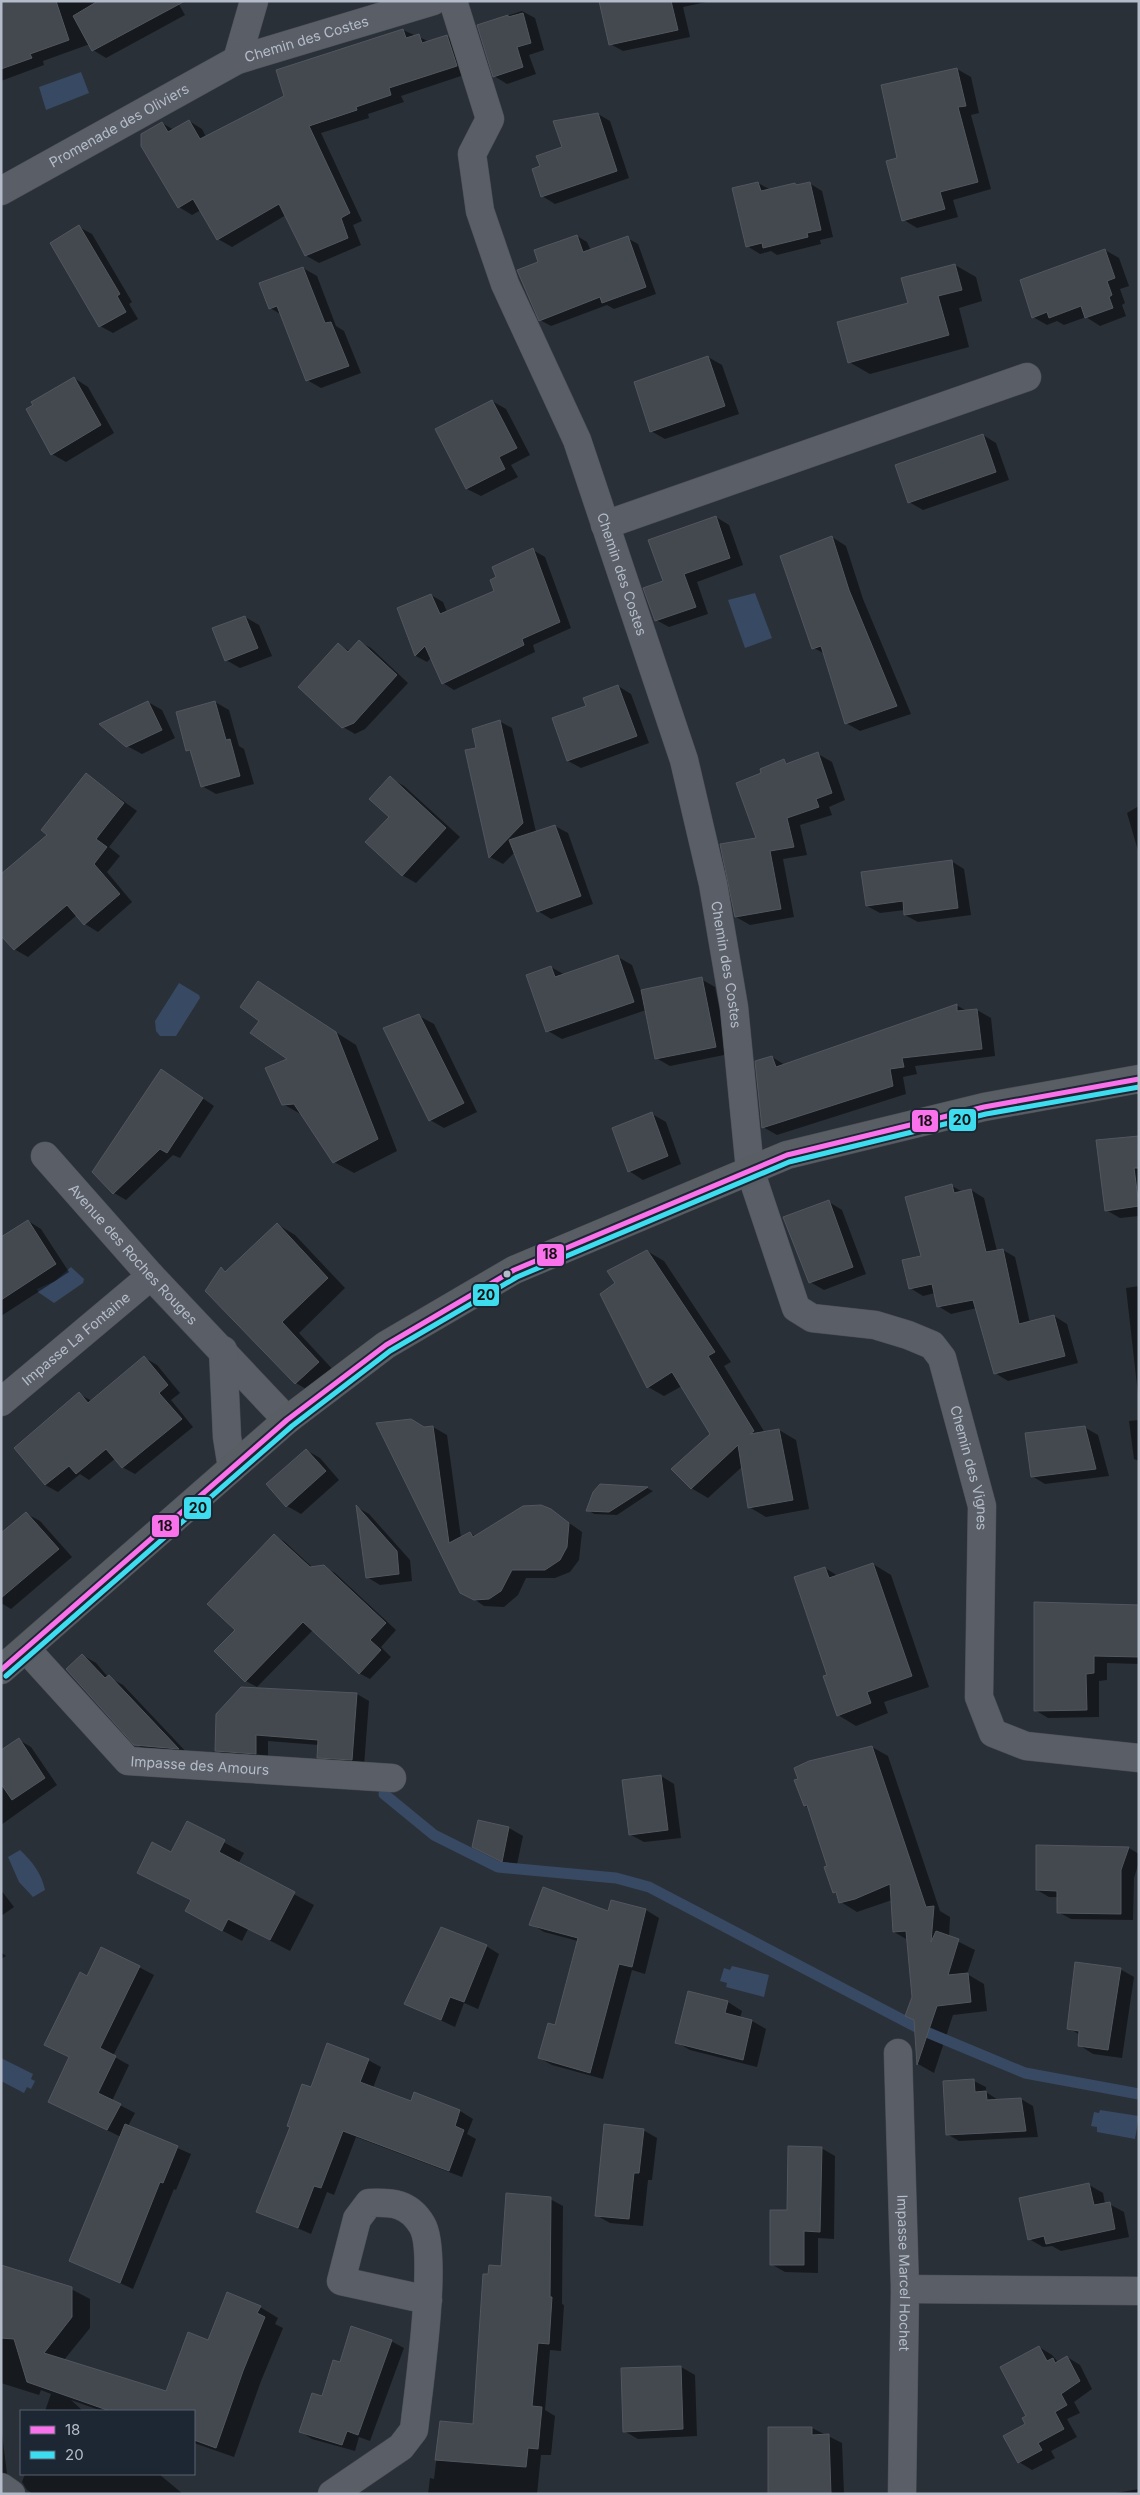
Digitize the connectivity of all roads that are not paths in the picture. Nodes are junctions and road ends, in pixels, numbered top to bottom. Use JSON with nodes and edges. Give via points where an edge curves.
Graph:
{"nodes":[{"id":1,"x":254,"y":1,"type":"edge"},
{"id":2,"x":433,"y":1,"type":"edge"},
{"id":3,"x":453,"y":1,"type":"edge"},
{"id":4,"x":237,"y":60,"type":"junction"},
{"id":5,"x":1,"y":191,"type":"edge"},
{"id":6,"x":1027,"y":377,"type":"dead end"},
{"id":7,"x":605,"y":525,"type":"junction"},
{"id":8,"x":1139,"y":1079,"type":"edge"},
{"id":9,"x":45,"y":1156,"type":"dead end"},
{"id":10,"x":750,"y":1170,"type":"junction"},
{"id":11,"x":151,"y":1276,"type":"junction"},
{"id":12,"x":223,"y":1350,"type":"junction"},
{"id":13,"x":1,"y":1402,"type":"edge"},
{"id":14,"x":287,"y":1420,"type":"junction"},
{"id":15,"x":232,"y":1468,"type":"junction"},
{"id":16,"x":27,"y":1650,"type":"junction"},
{"id":17,"x":1,"y":1670,"type":"edge"},
{"id":18,"x":1139,"y":1758,"type":"edge"},
{"id":19,"x":392,"y":1778,"type":"dead end"},
{"id":20,"x":898,"y":2053,"type":"dead end"},
{"id":21,"x":905,"y":2289,"type":"junction"},
{"id":22,"x":1139,"y":2291,"type":"edge"},
{"id":23,"x":428,"y":2300,"type":"dead end"},
{"id":24,"x":1,"y":2487,"type":"edge"},
{"id":25,"x":12,"y":2494,"type":"edge"},
{"id":26,"x":332,"y":2494,"type":"edge"},
{"id":27,"x":902,"y":2494,"type":"edge"}],
"edges":[{"from":1,"to":4,"type":"street","name":"Chemin des Costes"},
{"from":2,"to":4,"type":"street","name":"Chemin des Costes"},
{"from":3,"to":7,"type":"street","name":"Chemin des Costes","via":[[490,119],[472,154],[480,211],[505,284],[577,440]]},
{"from":4,"to":5,"type":"street","name":"Promenade des Oliviers"},
{"from":6,"to":7,"type":"street"},
{"from":7,"to":10,"type":"street","name":"Chemin des Costes","via":[[684,760],[711,874],[734,1008]]},
{"from":8,"to":10,"type":"street","via":[[984,1107],[787,1155]]},
{"from":9,"to":11,"type":"street","name":"Avenue des Roches Rouges"},
{"from":10,"to":14,"type":"street","via":[[514,1270],[386,1345]]},
{"from":10,"to":18,"type":"street","name":"Chemin des Vignes","via":[[796,1308],[812,1318],[875,1325],[908,1334],[932,1345],[942,1358],[982,1506],[979,1697],[993,1733],[1026,1746]]},
{"from":11,"to":12,"type":"street","name":"Avenue des Roches Rouges"},
{"from":11,"to":13,"type":"street","name":"Impasse La Fontaine"},
{"from":12,"to":14,"type":"street","name":"Avenue des Roches Rouges"},
{"from":12,"to":15,"type":"street","via":[[227,1437]]},
{"from":14,"to":15,"type":"street"},
{"from":15,"to":16,"type":"street"},
{"from":16,"to":17,"type":"street"},
{"from":16,"to":19,"type":"street","name":"Impasse des Amours","via":[[128,1760]]},
{"from":20,"to":21,"type":"street","name":"Impasse Marcel Hochet"},
{"from":21,"to":22,"type":"street"},
{"from":21,"to":27,"type":"street","name":"Impasse Marcel Hochet"},
{"from":23,"to":26,"type":"street","via":[[414,2430],[401,2447]]},
{"from":24,"to":25,"type":"street"}]}
